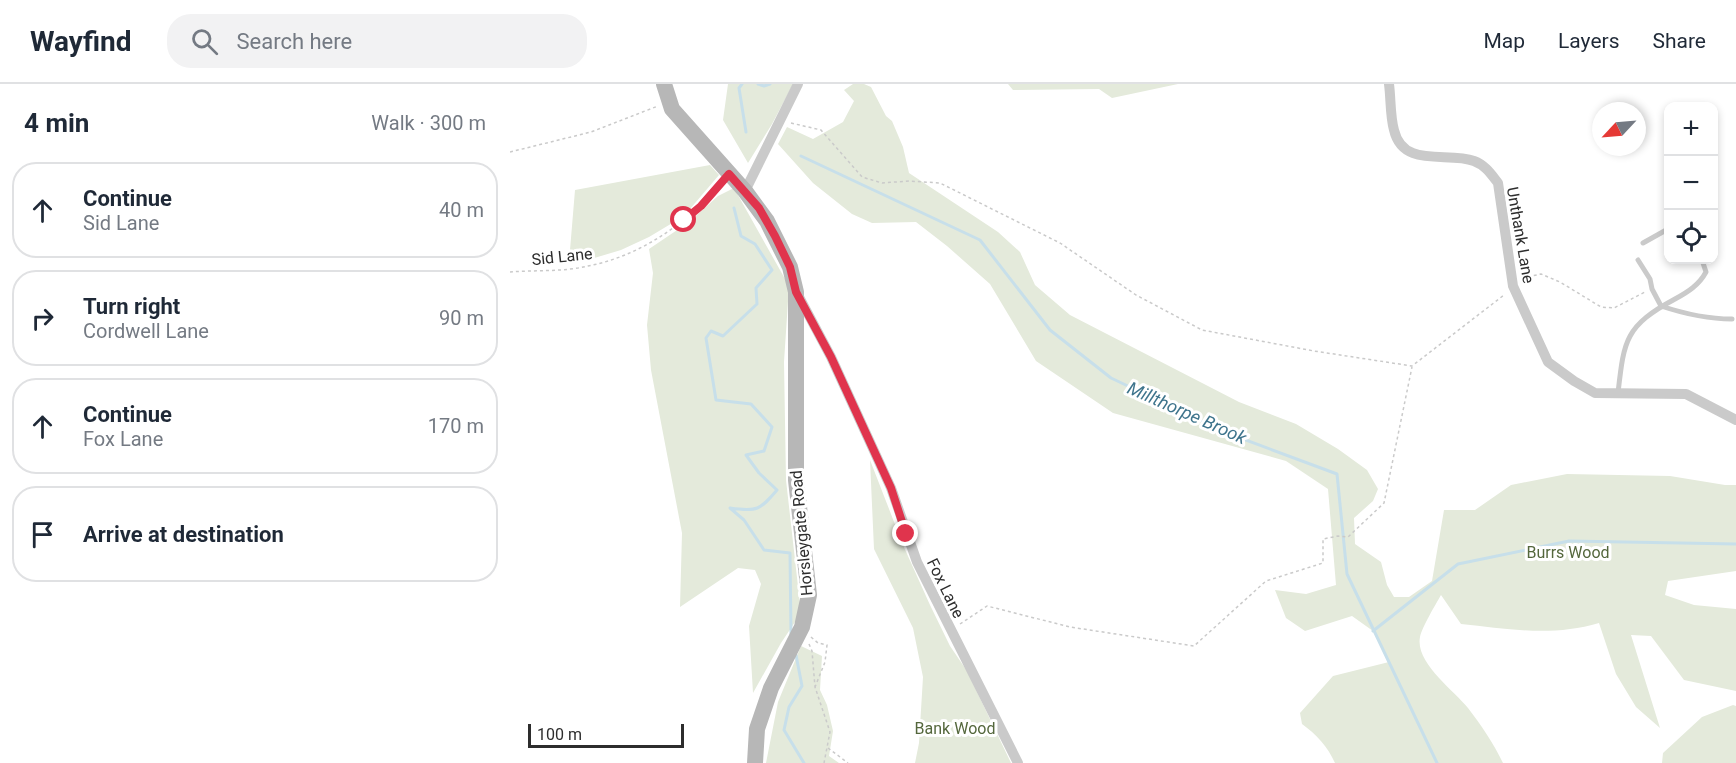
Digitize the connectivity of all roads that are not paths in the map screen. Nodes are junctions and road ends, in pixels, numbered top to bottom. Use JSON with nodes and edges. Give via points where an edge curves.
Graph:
{"nodes":[{"id":1,"x":663,"y":84,"type":"edge"},
{"id":2,"x":798,"y":84,"type":"edge"},
{"id":3,"x":1389,"y":84,"type":"edge"},
{"id":4,"x":745,"y":191,"type":"junction"},
{"id":5,"x":1664,"y":231,"type":"edge"},
{"id":6,"x":1643,"y":243,"type":"dead end"},
{"id":7,"x":1638,"y":260,"type":"dead end"},
{"id":8,"x":1703,"y":264,"type":"edge"},
{"id":9,"x":796,"y":292,"type":"junction"},
{"id":10,"x":1661,"y":306,"type":"junction"},
{"id":11,"x":1732,"y":319,"type":"dead end"},
{"id":12,"x":814,"y":326,"type":"junction"},
{"id":13,"x":797,"y":331,"type":"junction"},
{"id":14,"x":1618,"y":393,"type":"junction"},
{"id":15,"x":1736,"y":420,"type":"edge"},
{"id":16,"x":755,"y":763,"type":"edge"},
{"id":17,"x":1018,"y":763,"type":"edge"}],
"edges":[{"from":1,"to":4,"type":"main road","name":"Horsleygate Road","via":[[672,109]]},
{"from":2,"to":4,"type":"street"},
{"from":3,"to":14,"type":"street","name":"Unthank Lane","via":[[1394,132],[1402,147],[1417,155],[1474,161],[1498,183],[1513,283],[1548,362],[1595,393]]},
{"from":4,"to":9,"type":"main road","name":"Horsleygate Road","via":[[775,236],[790,267]]},
{"from":5,"to":6,"type":"lane"},
{"from":7,"to":10,"type":"lane"},
{"from":8,"to":10,"type":"lane","via":[[1706,272],[1701,282]]},
{"from":9,"to":12,"type":"street","name":"Fox Lane"},
{"from":9,"to":13,"type":"main road","name":"Horsleygate Road"},
{"from":10,"to":11,"type":"lane","via":[[1690,315]]},
{"from":10,"to":14,"type":"lane","via":[[1632,331],[1623,352]]},
{"from":12,"to":13,"type":"street"},
{"from":12,"to":17,"type":"street","name":"Fox Lane","via":[[891,488],[917,561]]},
{"from":13,"to":16,"type":"main road","name":"Horsleygate Road","via":[[796,480],[809,595],[802,627],[771,688],[757,729]]},
{"from":14,"to":15,"type":"street","name":"Unthank Lane","via":[[1686,394]]}]}
